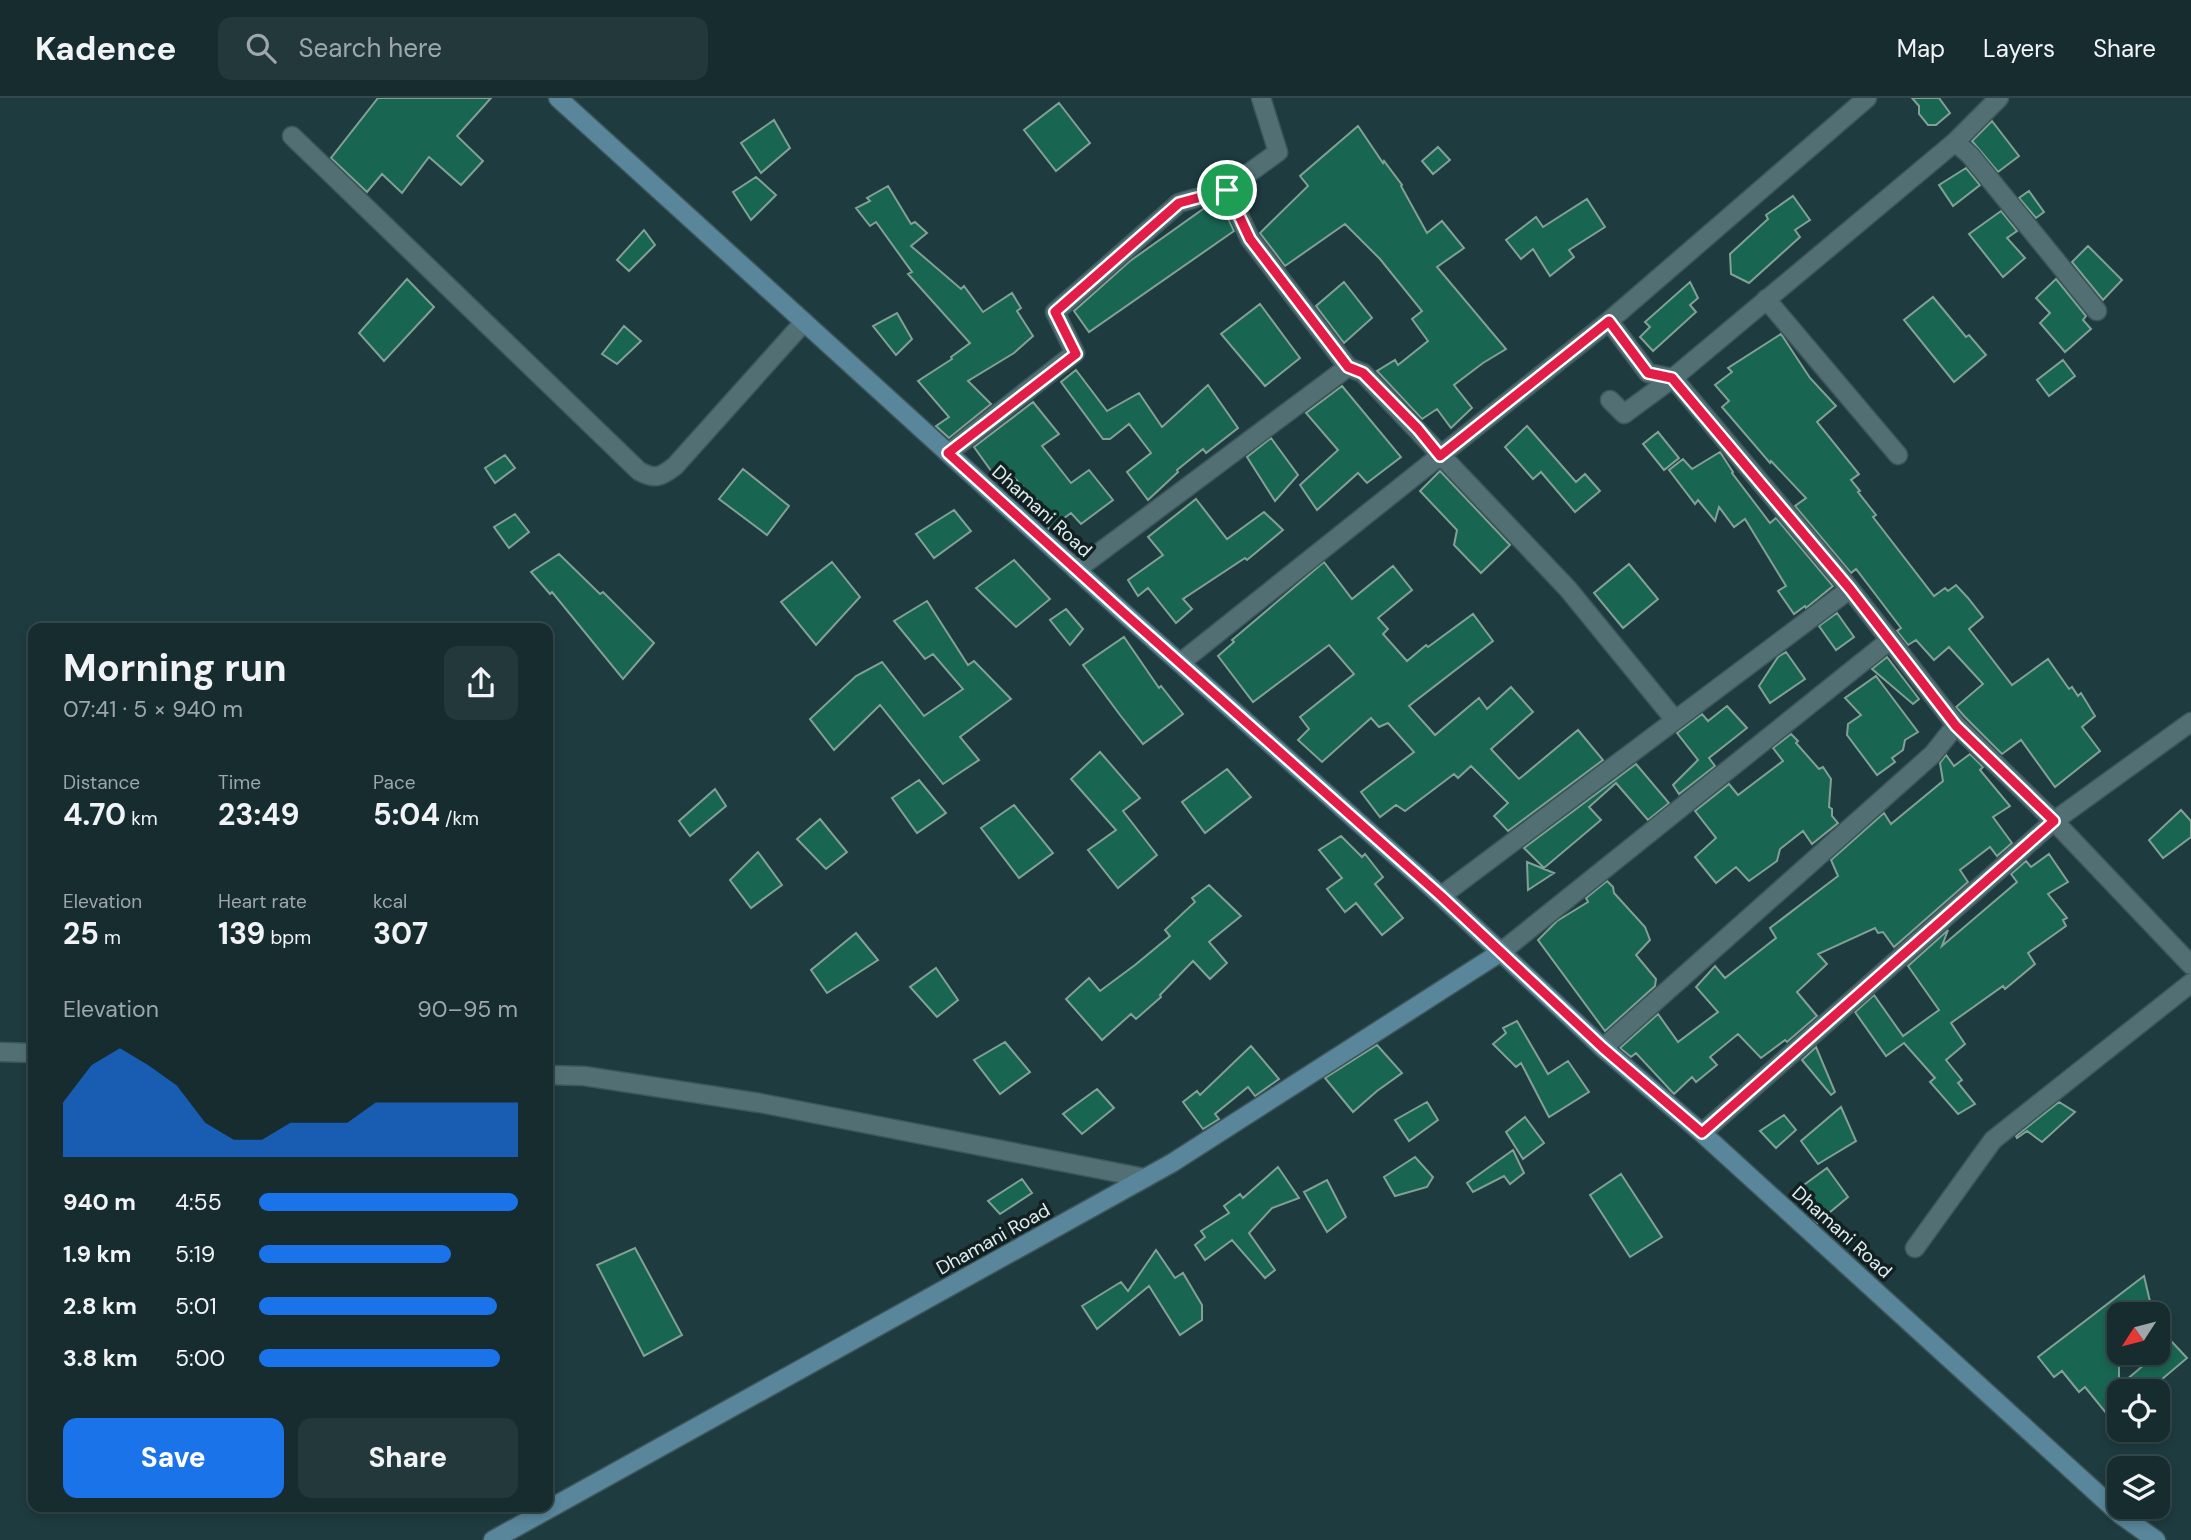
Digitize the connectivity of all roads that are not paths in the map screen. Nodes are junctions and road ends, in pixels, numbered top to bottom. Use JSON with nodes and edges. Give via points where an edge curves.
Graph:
{"nodes":[{"id":1,"x":558,"y":98,"type":"edge"},
{"id":2,"x":1261,"y":98,"type":"edge"},
{"id":3,"x":1867,"y":98,"type":"edge"},
{"id":4,"x":1999,"y":98,"type":"edge"},
{"id":5,"x":292,"y":136,"type":"dead end"},
{"id":6,"x":1955,"y":142,"type":"junction"},
{"id":7,"x":1227,"y":190,"type":"junction"},
{"id":8,"x":1766,"y":299,"type":"junction"},
{"id":9,"x":2097,"y":311,"type":"dead end"},
{"id":10,"x":804,"y":321,"type":"junction"},
{"id":11,"x":1609,"y":321,"type":"junction"},
{"id":12,"x":1348,"y":367,"type":"junction"},
{"id":13,"x":1672,"y":378,"type":"junction"},
{"id":14,"x":1610,"y":401,"type":"dead end"},
{"id":15,"x":948,"y":453,"type":"junction"},
{"id":16,"x":1898,"y":455,"type":"dead end"},
{"id":17,"x":1440,"y":456,"type":"junction"},
{"id":18,"x":1076,"y":570,"type":"junction"},
{"id":19,"x":1850,"y":589,"type":"junction"},
{"id":20,"x":1890,"y":640,"type":"junction"},
{"id":21,"x":1180,"y":663,"type":"junction"},
{"id":22,"x":1675,"y":720,"type":"junction"},
{"id":23,"x":2191,"y":722,"type":"edge"},
{"id":24,"x":1956,"y":726,"type":"junction"},
{"id":25,"x":2054,"y":821,"type":"junction"},
{"id":26,"x":1441,"y":896,"type":"junction"},
{"id":27,"x":1500,"y":952,"type":"junction"},
{"id":28,"x":2191,"y":965,"type":"edge"},
{"id":29,"x":2191,"y":984,"type":"edge"},
{"id":30,"x":1603,"y":1048,"type":"junction"},
{"id":31,"x":0,"y":1052,"type":"edge"},
{"id":32,"x":28,"y":1054,"type":"edge"},
{"id":33,"x":553,"y":1075,"type":"edge"},
{"id":34,"x":1702,"y":1133,"type":"junction"},
{"id":35,"x":1145,"y":1178,"type":"junction"},
{"id":36,"x":1915,"y":1248,"type":"dead end"},
{"id":37,"x":553,"y":1507,"type":"edge"},
{"id":38,"x":543,"y":1512,"type":"edge"},
{"id":39,"x":493,"y":1540,"type":"edge"},
{"id":40,"x":2156,"y":1540,"type":"edge"}],
"edges":[{"from":1,"to":10,"type":"main road","name":"Dhamani Road"},
{"from":2,"to":7,"type":"street","via":[[1278,152]]},
{"from":3,"to":11,"type":"street"},
{"from":4,"to":6,"type":"street"},
{"from":5,"to":10,"type":"street","via":[[650,477],[661,477],[675,466]]},
{"from":6,"to":8,"type":"street"},
{"from":6,"to":9,"type":"street"},
{"from":7,"to":12,"type":"street","via":[[1250,239]]},
{"from":7,"to":15,"type":"street","via":[[1179,203],[1055,312],[1076,354]]},
{"from":8,"to":13,"type":"street"},
{"from":8,"to":16,"type":"street"},
{"from":10,"to":15,"type":"main road","name":"Dhamani Road"},
{"from":11,"to":13,"type":"street","via":[[1648,373]]},
{"from":11,"to":17,"type":"street"},
{"from":12,"to":17,"type":"street","via":[[1363,373]]},
{"from":12,"to":18,"type":"street"},
{"from":13,"to":14,"type":"street","via":[[1624,414]]},
{"from":13,"to":19,"type":"street"},
{"from":15,"to":18,"type":"main road","name":"Dhamani Road"},
{"from":17,"to":21,"type":"street"},
{"from":17,"to":22,"type":"street","via":[[1568,589]]},
{"from":18,"to":21,"type":"main road","name":"Dhamani Road"},
{"from":19,"to":20,"type":"street"},
{"from":19,"to":22,"type":"street"},
{"from":20,"to":24,"type":"street"},
{"from":20,"to":27,"type":"street"},
{"from":21,"to":26,"type":"main road","name":"Dhamani Road"},
{"from":22,"to":26,"type":"street"},
{"from":23,"to":25,"type":"street"},
{"from":24,"to":25,"type":"street"},
{"from":24,"to":30,"type":"street","via":[[1933,754]]},
{"from":25,"to":28,"type":"street"},
{"from":25,"to":34,"type":"street"},
{"from":26,"to":27,"type":"main road","name":"Dhamani Road"},
{"from":27,"to":30,"type":"main road","name":"Dhamani Road"},
{"from":27,"to":35,"type":"main road","name":"Dhamani Road"},
{"from":29,"to":36,"type":"street","via":[[1993,1140]]},
{"from":30,"to":34,"type":"main road","name":"Dhamani Road"},
{"from":31,"to":32,"type":"street"},
{"from":33,"to":35,"type":"street","via":[[760,1103]]},
{"from":34,"to":40,"type":"main road","name":"Dhamani Road","via":[[2121,1515]]},
{"from":35,"to":37,"type":"main road","name":"Dhamani Road"},
{"from":38,"to":39,"type":"main road","name":"Dhamani Road"}]}
